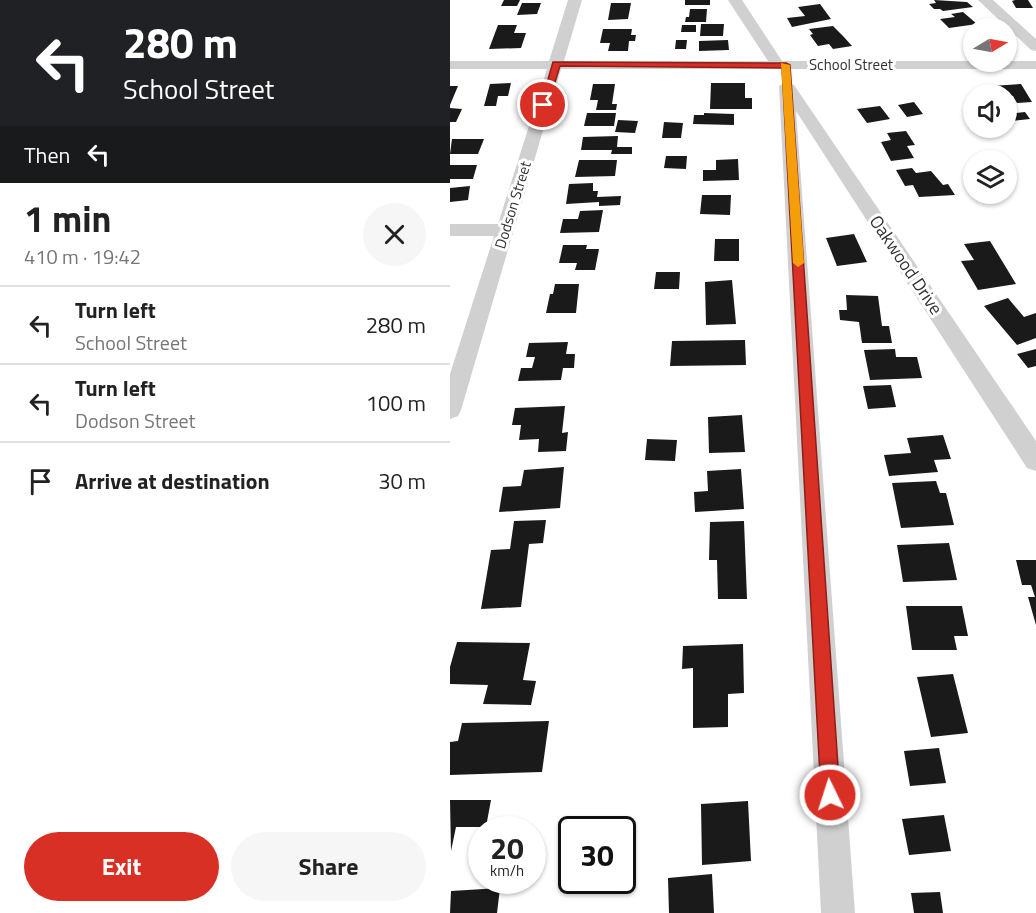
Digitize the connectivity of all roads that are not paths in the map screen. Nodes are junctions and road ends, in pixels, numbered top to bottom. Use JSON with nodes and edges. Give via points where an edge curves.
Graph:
{"nodes":[{"id":1,"x":575,"y":0,"type":"edge"},
{"id":2,"x":735,"y":0,"type":"edge"},
{"id":3,"x":985,"y":0,"type":"edge"},
{"id":4,"x":1036,"y":46,"type":"edge"},
{"id":5,"x":450,"y":64,"type":"edge"},
{"id":6,"x":556,"y":64,"type":"junction"},
{"id":7,"x":1036,"y":65,"type":"edge"},
{"id":8,"x":784,"y":72,"type":"junction"},
{"id":9,"x":450,"y":230,"type":"edge"},
{"id":10,"x":505,"y":230,"type":"junction"},
{"id":11,"x":450,"y":410,"type":"edge"},
{"id":12,"x":1036,"y":461,"type":"edge"},
{"id":13,"x":838,"y":913,"type":"edge"}],
"edges":[{"from":1,"to":6,"type":"street","name":"Dodson Street"},
{"from":2,"to":8,"type":"street","name":"Oakwood Drive"},
{"from":3,"to":4,"type":"street"},
{"from":5,"to":6,"type":"street","name":"School Street"},
{"from":6,"to":8,"type":"street","name":"School Street"},
{"from":6,"to":10,"type":"street","name":"Dodson Street"},
{"from":7,"to":8,"type":"street","name":"School Street"},
{"from":8,"to":12,"type":"street","name":"Oakwood Drive"},
{"from":8,"to":13,"type":"street"},
{"from":9,"to":10,"type":"street"},
{"from":10,"to":11,"type":"street","name":"Dodson Street"}]}
